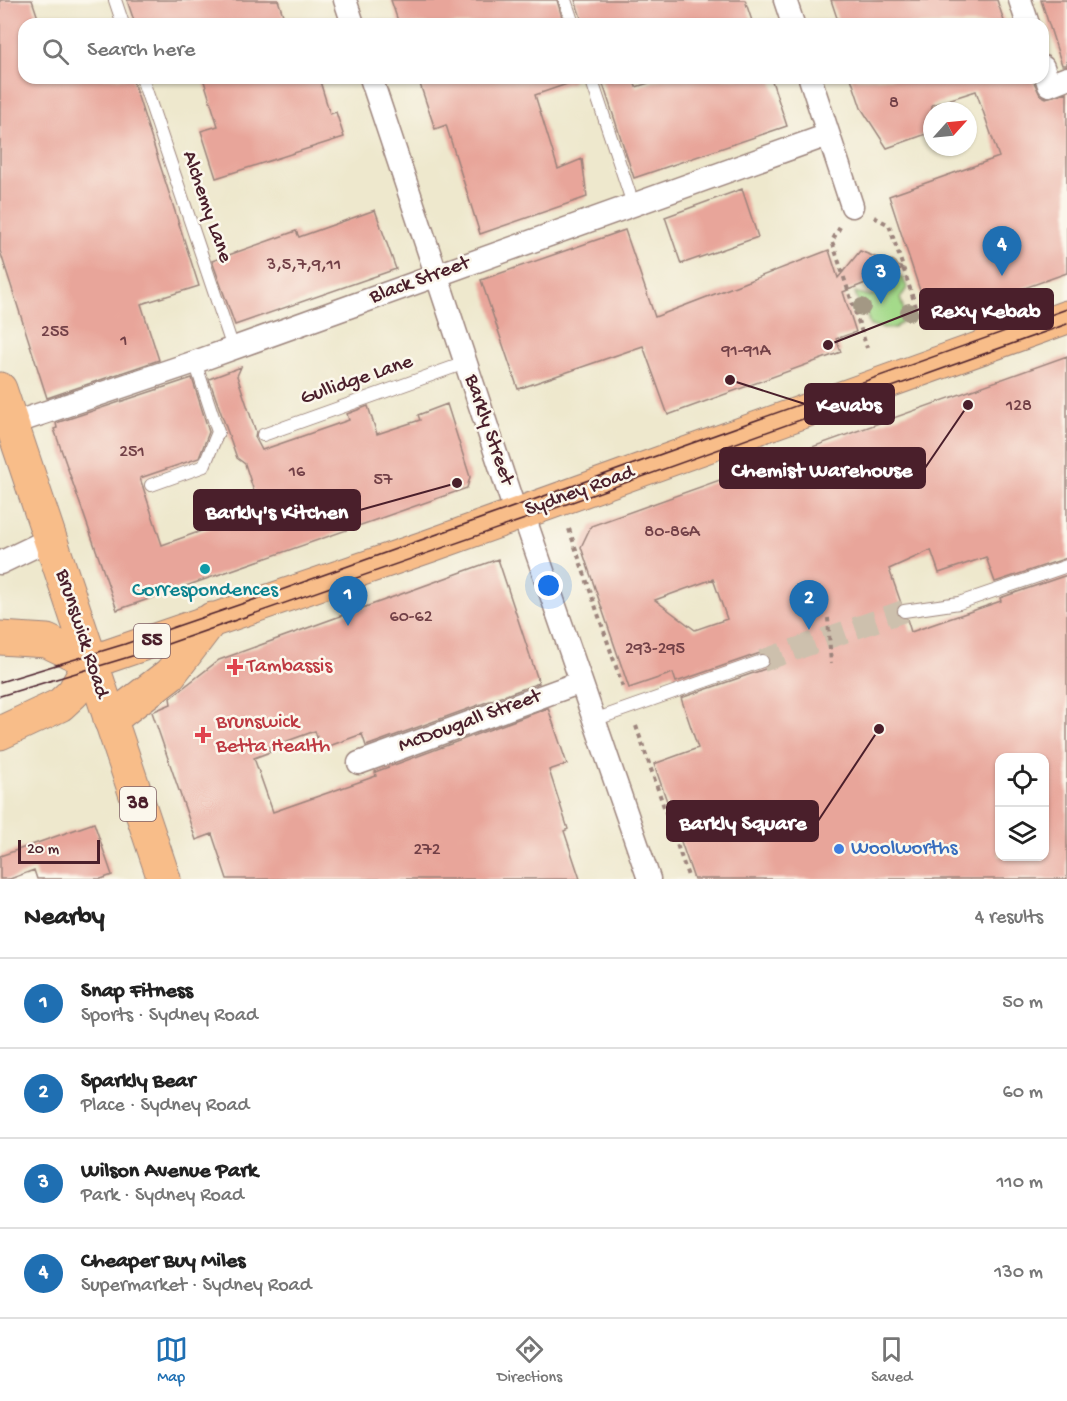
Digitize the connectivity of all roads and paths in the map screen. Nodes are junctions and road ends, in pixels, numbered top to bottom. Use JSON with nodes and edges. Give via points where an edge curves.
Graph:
{"nodes":[{"id":1,"x":115,"y":0,"type":"edge"},
{"id":2,"x":345,"y":0,"type":"edge"},
{"id":3,"x":566,"y":0,"type":"edge"},
{"id":4,"x":785,"y":0,"type":"edge"},
{"id":5,"x":1020,"y":0,"type":"edge"},
{"id":6,"x":121,"y":18,"type":"edge"},
{"id":7,"x":351,"y":18,"type":"edge"},
{"id":8,"x":571,"y":18,"type":"edge"},
{"id":9,"x":791,"y":18,"type":"edge"},
{"id":10,"x":1026,"y":18,"type":"edge"},
{"id":11,"x":1067,"y":78,"type":"edge"},
{"id":12,"x":144,"y":84,"type":"edge"},
{"id":13,"x":373,"y":84,"type":"edge"},
{"id":14,"x":593,"y":84,"type":"edge"},
{"id":15,"x":812,"y":84,"type":"edge"},
{"id":16,"x":1049,"y":84,"type":"edge"},
{"id":17,"x":828,"y":135,"type":"junction"},
{"id":18,"x":633,"y":204,"type":"junction"},
{"id":19,"x":852,"y":206,"type":"junction"},
{"id":20,"x":436,"y":276,"type":"junction"},
{"id":21,"x":1067,"y":317,"type":"edge"},
{"id":22,"x":923,"y":328,"type":"dead end"},
{"id":23,"x":233,"y":348,"type":"junction"},
{"id":24,"x":867,"y":348,"type":"dead end"},
{"id":25,"x":195,"y":362,"type":"junction"},
{"id":26,"x":465,"y":363,"type":"junction"},
{"id":27,"x":0,"y":389,"type":"edge"},
{"id":28,"x":11,"y":424,"type":"junction"},
{"id":29,"x":263,"y":435,"type":"dead end"},
{"id":30,"x":151,"y":485,"type":"dead end"},
{"id":31,"x":520,"y":513,"type":"junction"},
{"id":32,"x":50,"y":539,"type":"junction"},
{"id":33,"x":0,"y":563,"type":"edge"},
{"id":34,"x":1067,"y":566,"type":"edge"},
{"id":35,"x":904,"y":611,"type":"tunnel mouth"},
{"id":36,"x":828,"y":618,"type":"dead end"},
{"id":37,"x":212,"y":619,"type":"junction"},
{"id":38,"x":0,"y":638,"type":"edge"},
{"id":39,"x":762,"y":661,"type":"tunnel mouth"},
{"id":40,"x":91,"y":662,"type":"junction"},
{"id":41,"x":831,"y":664,"type":"dead end"},
{"id":42,"x":581,"y":682,"type":"junction"},
{"id":43,"x":110,"y":720,"type":"junction"},
{"id":44,"x":594,"y":720,"type":"junction"},
{"id":45,"x":0,"y":733,"type":"edge"},
{"id":46,"x":359,"y":763,"type":"dead end"},
{"id":47,"x":164,"y":879,"type":"edge"},
{"id":48,"x":649,"y":879,"type":"edge"}],
"edges":[{"from":1,"to":6,"type":"lane"},
{"from":2,"to":7,"type":"street"},
{"from":3,"to":8,"type":"lane"},
{"from":4,"to":9,"type":"street"},
{"from":5,"to":10,"type":"street"},
{"from":11,"to":16,"type":"street"},
{"from":12,"to":23,"type":"lane","name":"Alchemy Lane"},
{"from":13,"to":20,"type":"street","name":"Barkly Street"},
{"from":14,"to":18,"type":"lane"},
{"from":15,"to":17,"type":"street"},
{"from":17,"to":18,"type":"street","name":"Black Street"},
{"from":17,"to":19,"type":"street"},
{"from":18,"to":20,"type":"street","name":"Black Street"},
{"from":19,"to":22,"type":"path","via":[[889,225]]},
{"from":19,"to":24,"type":"path","via":[[832,241]]},
{"from":20,"to":23,"type":"street","name":"Black Street"},
{"from":20,"to":26,"type":"street","name":"Barkly Street"},
{"from":21,"to":31,"type":"main road","name":"Sydney Road","number":"55"},
{"from":23,"to":25,"type":"street","name":"Black Street"},
{"from":25,"to":28,"type":"street","name":"Black Street"},
{"from":25,"to":30,"type":"lane","via":[[218,432],[204,466]]},
{"from":26,"to":29,"type":"lane","name":"Gullidge Lane"},
{"from":26,"to":31,"type":"street","name":"Barkly Street","via":[[514,508]]},
{"from":27,"to":28,"type":"main road","name":"Brunswick Road","number":"38"},
{"from":28,"to":32,"type":"main road","name":"Brunswick Road","number":"38"},
{"from":31,"to":37,"type":"main road","name":"Sydney Road","number":"55"},
{"from":31,"to":42,"type":"street","name":"Barkly Street"},
{"from":32,"to":33,"type":"street"},
{"from":32,"to":40,"type":"main road","name":"Brunswick Road","number":"38"},
{"from":34,"to":35,"type":"lane","via":[[959,603]]},
{"from":36,"to":41,"type":"path"},
{"from":37,"to":40,"type":"main road","name":"Sydney Road","number":"55"},
{"from":37,"to":43,"type":"main road","via":[[170,674]]},
{"from":38,"to":40,"type":"main road","via":[[46,641]]},
{"from":39,"to":44,"type":"lane"},
{"from":40,"to":43,"type":"main road","name":"Brunswick Road","number":"38"},
{"from":40,"to":45,"type":"main road","via":[[74,693],[60,705]]},
{"from":42,"to":44,"type":"street","name":"Barkly Street"},
{"from":42,"to":46,"type":"street","name":"McDougall Street"},
{"from":43,"to":47,"type":"main road","name":"Brunswick Road","number":"38"},
{"from":44,"to":48,"type":"street","name":"Barkly Street"}]}
